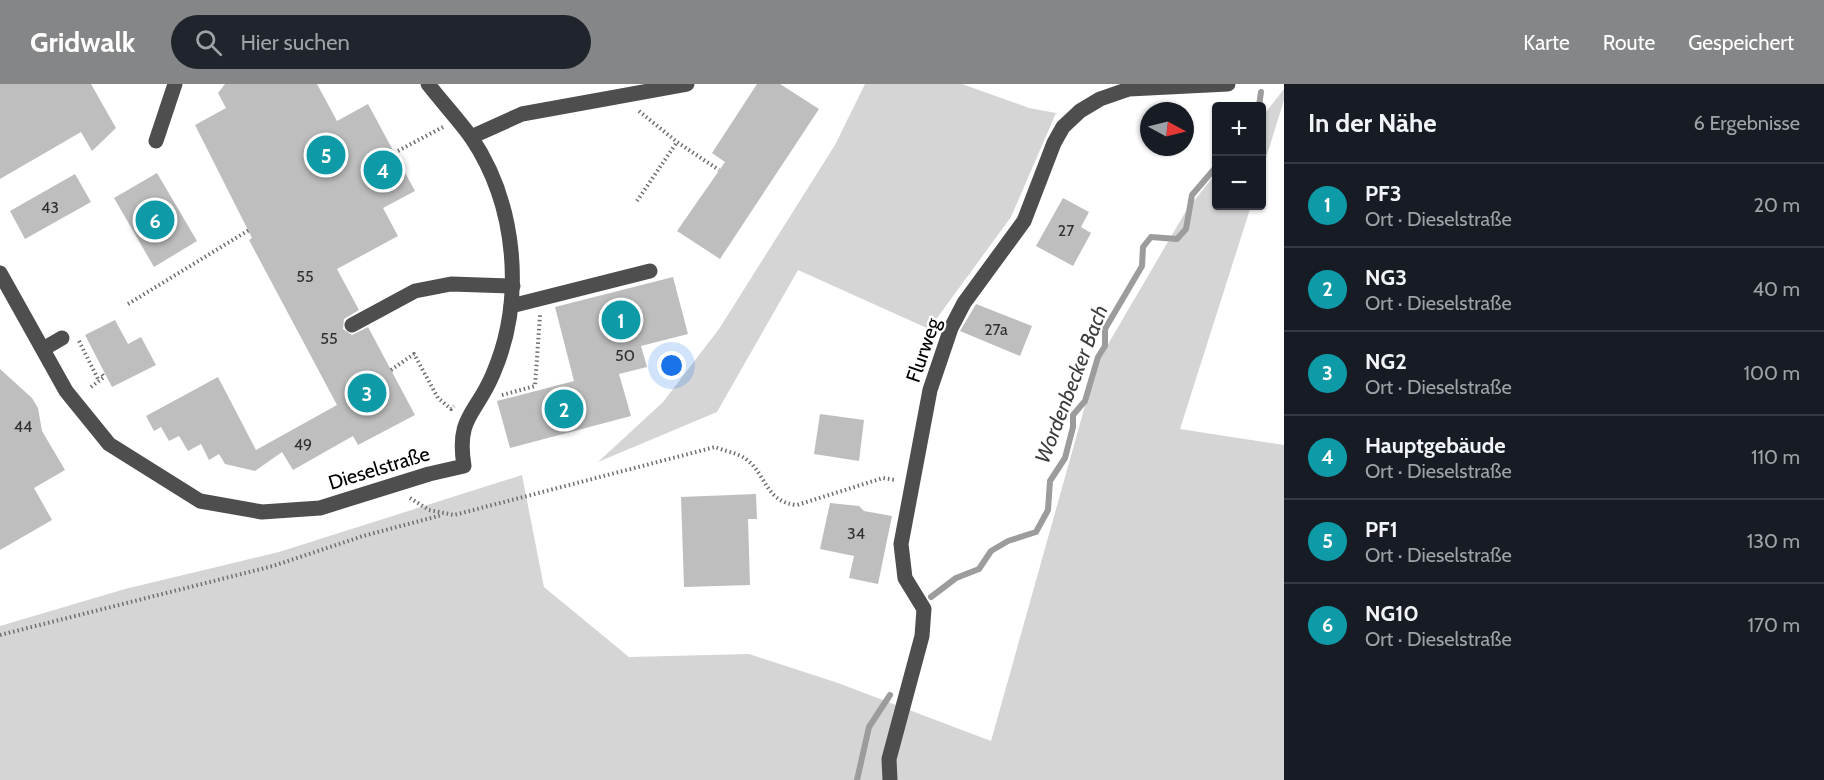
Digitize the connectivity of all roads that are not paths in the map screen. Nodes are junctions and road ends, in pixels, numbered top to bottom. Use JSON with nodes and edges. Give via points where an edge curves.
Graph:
{"nodes":[{"id":1,"x":175,"y":84,"type":"edge"},
{"id":2,"x":428,"y":84,"type":"edge"},
{"id":3,"x":687,"y":84,"type":"edge"},
{"id":4,"x":1228,"y":84,"type":"edge"},
{"id":5,"x":471,"y":137,"type":"junction"},
{"id":6,"x":156,"y":141,"type":"dead end"},
{"id":7,"x":650,"y":271,"type":"dead end"},
{"id":8,"x":0,"y":273,"type":"edge"},
{"id":9,"x":513,"y":286,"type":"junction"},
{"id":10,"x":511,"y":306,"type":"junction"},
{"id":11,"x":352,"y":325,"type":"dead end"},
{"id":12,"x":68,"y":335,"type":"road end"},
{"id":13,"x":43,"y":349,"type":"junction"},
{"id":14,"x":890,"y":780,"type":"edge"}],
"edges":[{"from":1,"to":6,"type":"street"},
{"from":2,"to":5,"type":"street","name":"Dieselstraße"},
{"from":3,"to":5,"type":"street","via":[[522,114]]},
{"from":4,"to":14,"type":"street","name":"Flurweg","via":[[1129,89],[1080,111],[1063,127],[1054,143],[1024,221],[964,303],[951,328],[930,390],[901,543],[905,578],[924,609],[922,636],[889,759]]},
{"from":5,"to":9,"type":"street","name":"Dieselstraße","via":[[500,198],[511,244]]},
{"from":7,"to":10,"type":"street"},
{"from":8,"to":13,"type":"street","name":"Dieselstraße"},
{"from":9,"to":10,"type":"street","name":"Dieselstraße"},
{"from":9,"to":11,"type":"street","via":[[451,284],[415,291]]},
{"from":10,"to":13,"type":"street","name":"Dieselstraße","via":[[493,376],[462,432],[465,466],[320,508],[262,512],[200,501],[109,444],[66,391]]},
{"from":12,"to":13,"type":"street"}]}
